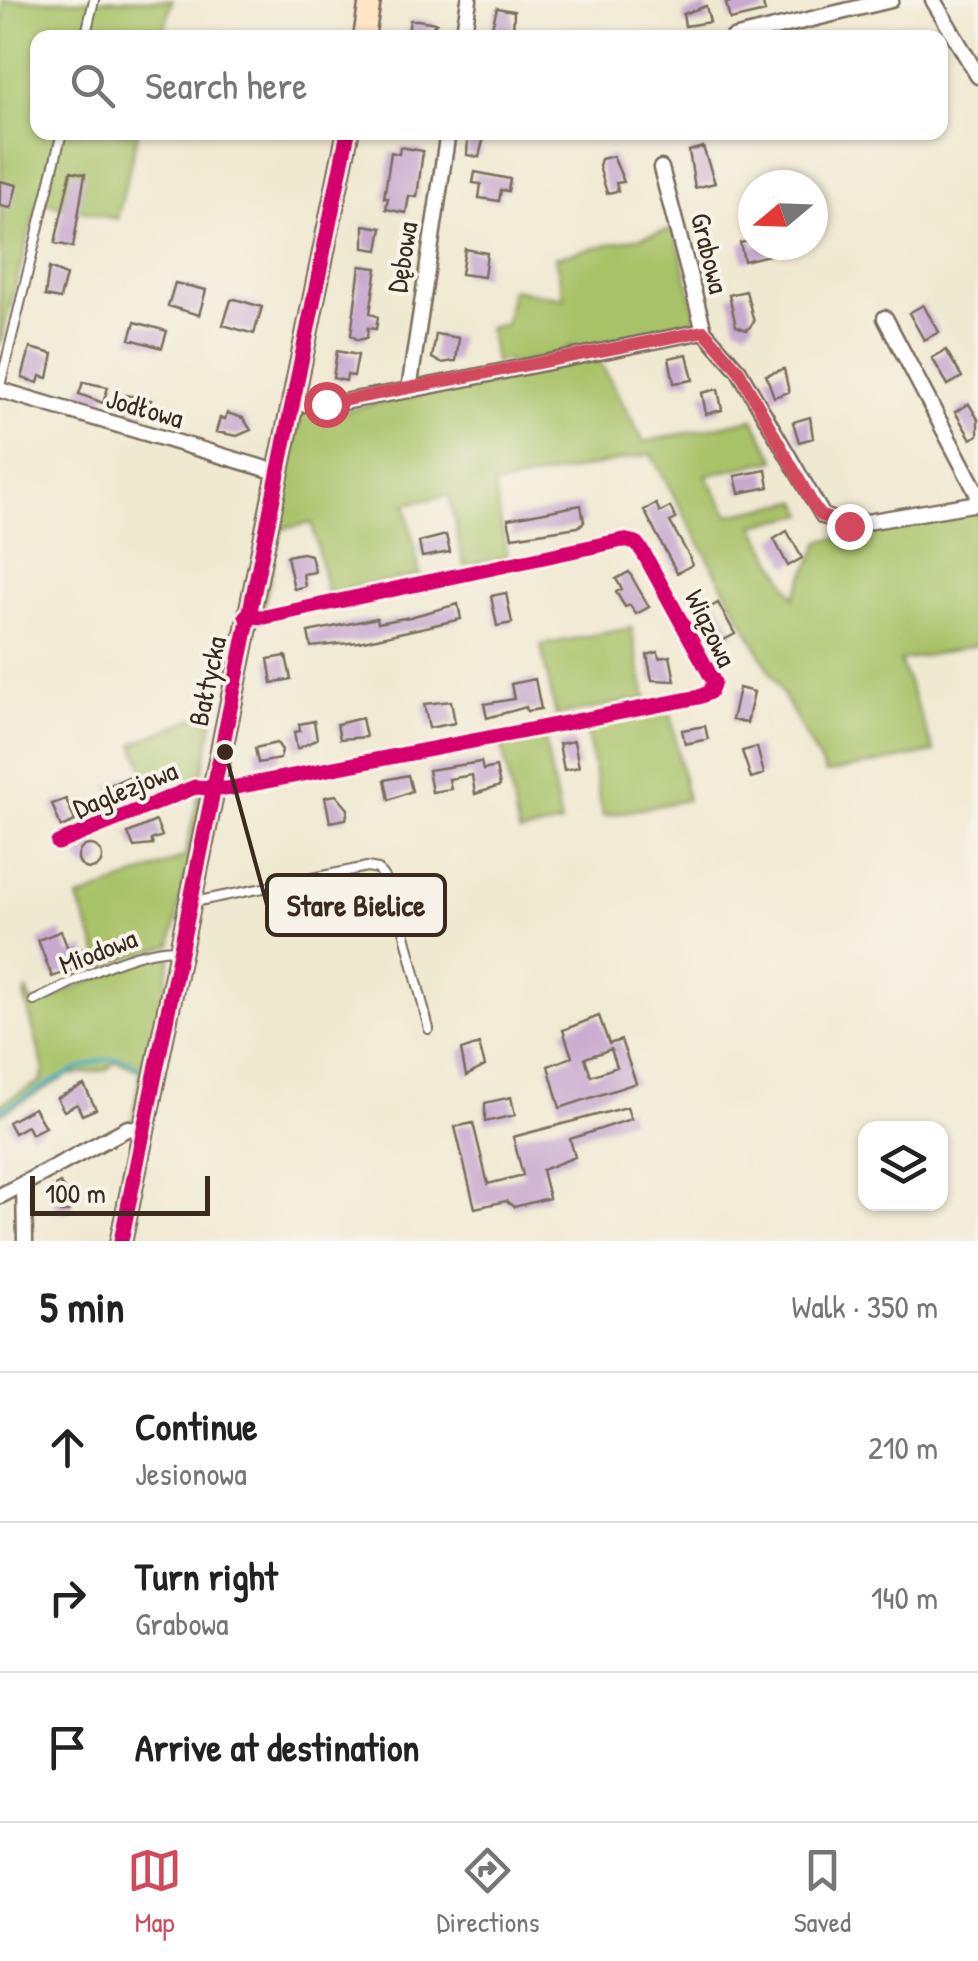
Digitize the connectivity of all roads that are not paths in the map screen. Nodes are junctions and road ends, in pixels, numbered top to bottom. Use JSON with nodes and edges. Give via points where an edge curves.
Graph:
{"nodes":[{"id":1,"x":94,"y":0,"type":"edge"},
{"id":2,"x":370,"y":0,"type":"edge"},
{"id":3,"x":468,"y":0,"type":"edge"},
{"id":4,"x":891,"y":0,"type":"edge"},
{"id":5,"x":933,"y":0,"type":"edge"},
{"id":6,"x":87,"y":30,"type":"edge"},
{"id":7,"x":365,"y":30,"type":"edge"},
{"id":8,"x":464,"y":30,"type":"edge"},
{"id":9,"x":766,"y":30,"type":"edge"},
{"id":10,"x":978,"y":76,"type":"edge"},
{"id":11,"x":60,"y":140,"type":"edge"},
{"id":12,"x":346,"y":140,"type":"edge"},
{"id":13,"x":447,"y":140,"type":"edge"},
{"id":14,"x":661,"y":168,"type":"dead end"},
{"id":15,"x":885,"y":318,"type":"dead end"},
{"id":16,"x":704,"y":331,"type":"junction"},
{"id":17,"x":0,"y":388,"type":"edge"},
{"id":18,"x":408,"y":390,"type":"junction"},
{"id":19,"x":292,"y":402,"type":"junction"},
{"id":20,"x":277,"y":472,"type":"junction"},
{"id":21,"x":978,"y":496,"type":"edge"},
{"id":22,"x":978,"y":503,"type":"edge"},
{"id":23,"x":246,"y":616,"type":"junction"},
{"id":24,"x":211,"y":788,"type":"junction"},
{"id":25,"x":58,"y":843,"type":"dead end"},
{"id":26,"x":189,"y":902,"type":"junction"},
{"id":27,"x":180,"y":950,"type":"junction"},
{"id":28,"x":34,"y":1001,"type":"dead end"},
{"id":29,"x":429,"y":1029,"type":"dead end"},
{"id":30,"x":144,"y":1130,"type":"junction"},
{"id":31,"x":24,"y":1184,"type":"junction"},
{"id":32,"x":0,"y":1196,"type":"edge"},
{"id":33,"x":25,"y":1241,"type":"edge"},
{"id":34,"x":121,"y":1241,"type":"edge"}],
"edges":[{"from":1,"to":6,"type":"lane"},
{"from":2,"to":7,"type":"street"},
{"from":3,"to":8,"type":"street"},
{"from":4,"to":9,"type":"street"},
{"from":5,"to":10,"type":"street"},
{"from":11,"to":17,"type":"lane"},
{"from":12,"to":19,"type":"street","name":"Bałtycka"},
{"from":13,"to":18,"type":"street","name":"Dębowa"},
{"from":14,"to":16,"type":"street","name":"Grabowa"},
{"from":15,"to":21,"type":"street"},
{"from":16,"to":18,"type":"street"},
{"from":16,"to":22,"type":"street","name":"Grabowa","via":[[739,371],[822,516],[849,526]]},
{"from":17,"to":20,"type":"street","name":"Jodłowa"},
{"from":18,"to":19,"type":"street","via":[[326,404]]},
{"from":19,"to":20,"type":"street","name":"Bałtycka"},
{"from":20,"to":23,"type":"street","name":"Bałtycka"},
{"from":23,"to":24,"type":"street","name":"Bałtycka"},
{"from":23,"to":24,"type":"street","name":"Wiązowa","via":[[623,540],[644,552],[714,682],[699,697]]},
{"from":24,"to":25,"type":"street","name":"Daglezjowa","via":[[195,787]]},
{"from":24,"to":26,"type":"street","name":"Bałtycka"},
{"from":26,"to":27,"type":"street","name":"Bałtycka"},
{"from":26,"to":29,"type":"lane","via":[[378,869],[394,890]]},
{"from":27,"to":28,"type":"lane","name":"Miodowa","via":[[104,969]]},
{"from":27,"to":30,"type":"street","name":"Bałtycka"},
{"from":30,"to":31,"type":"street","via":[[128,1128]]},
{"from":30,"to":34,"type":"street","name":"Bałtycka"},
{"from":31,"to":32,"type":"street"},
{"from":31,"to":33,"type":"street"}]}
